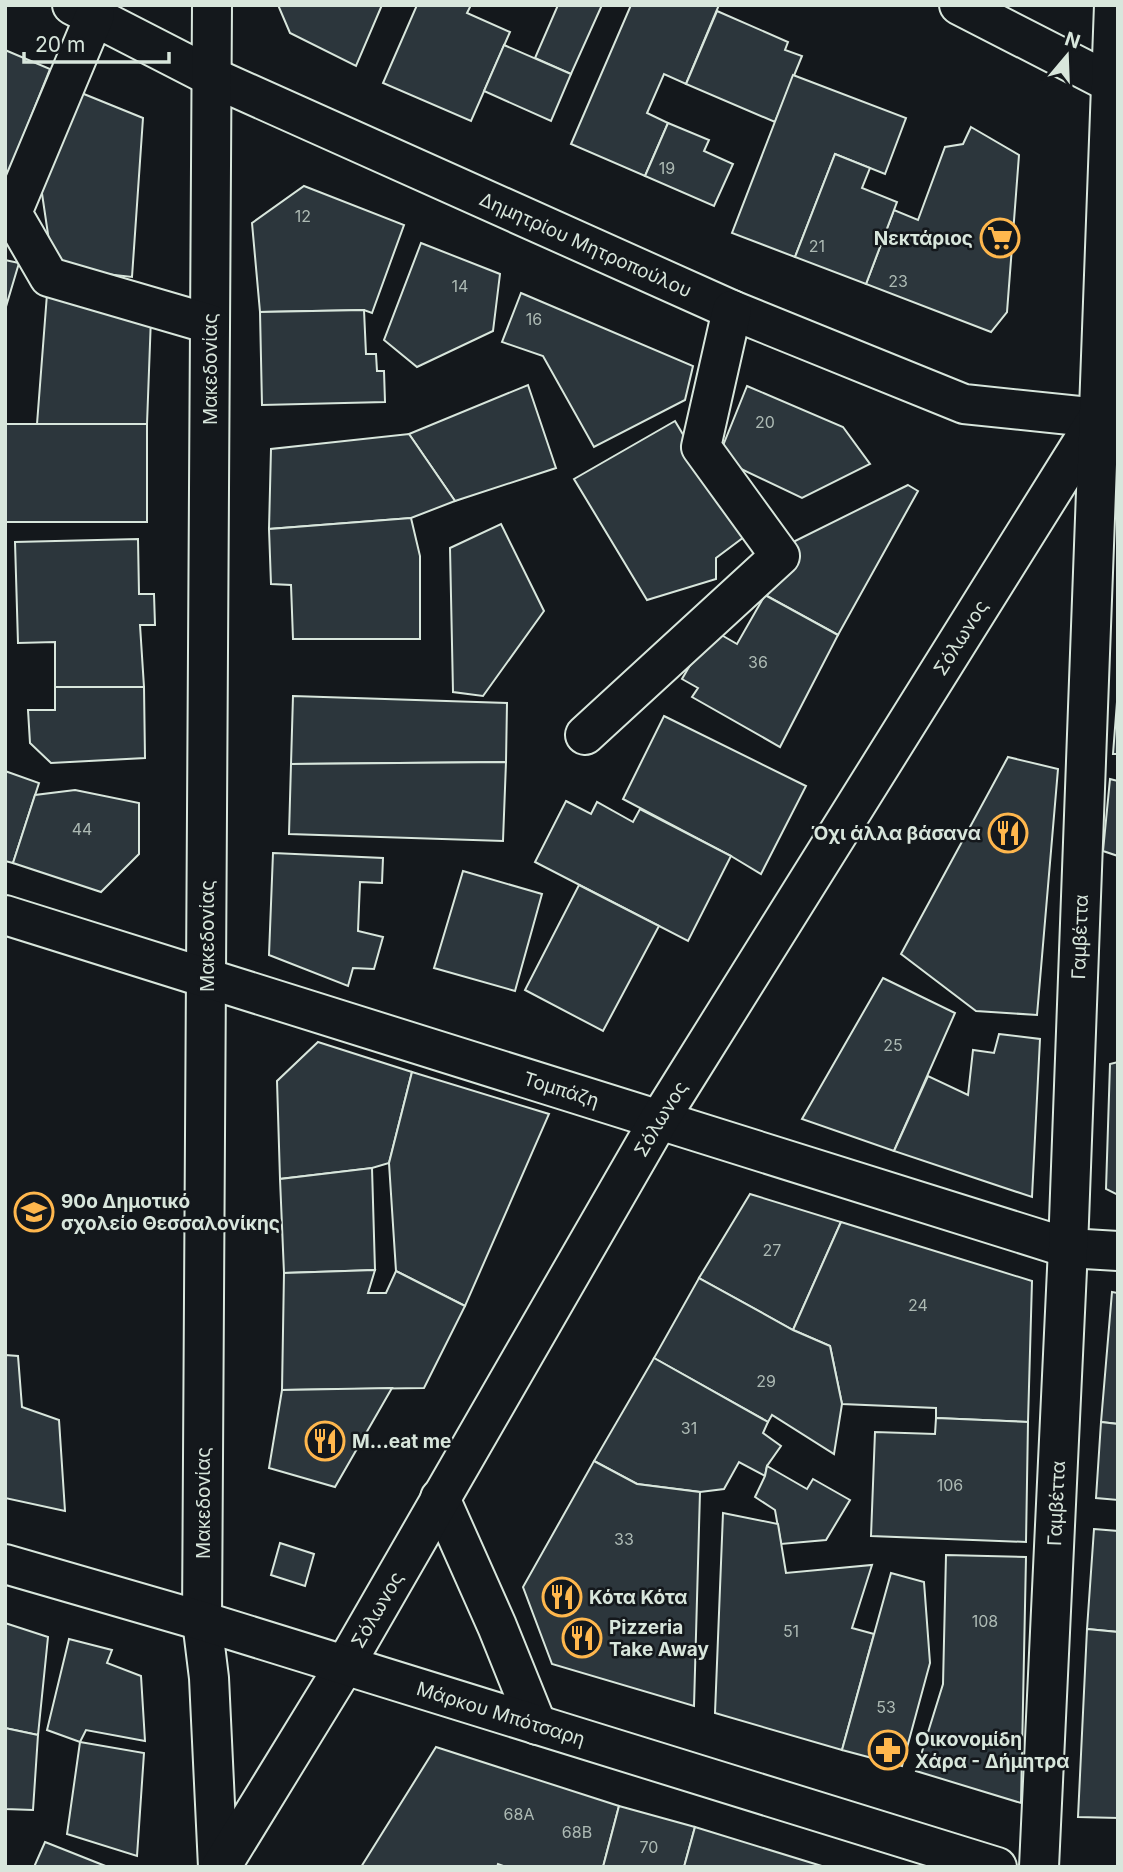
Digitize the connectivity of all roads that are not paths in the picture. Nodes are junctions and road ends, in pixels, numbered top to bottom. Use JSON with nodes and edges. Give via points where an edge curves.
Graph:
{"nodes":[{"id":1,"x":212,"y":5,"type":"edge"},
{"id":2,"x":959,"y":5,"type":"edge"},
{"id":3,"x":1114,"y":5,"type":"edge"},
{"id":4,"x":83,"y":10,"type":"edge"},
{"id":5,"x":212,"y":77,"type":"junction"},
{"id":6,"x":1111,"y":83,"type":"junction"},
{"id":7,"x":732,"y":310,"type":"junction"},
{"id":8,"x":210,"y":324,"type":"junction"},
{"id":9,"x":1118,"y":380,"type":"edge"},
{"id":10,"x":1108,"y":418,"type":"edge"},
{"id":11,"x":585,"y":735,"type":"dead end"},
{"id":12,"x":5,"y":915,"type":"edge"},
{"id":13,"x":206,"y":978,"type":"junction"},
{"id":14,"x":659,"y":1120,"type":"junction"},
{"id":15,"x":1068,"y":1248,"type":"junction"},
{"id":16,"x":1118,"y":1251,"type":"edge"},
{"id":17,"x":440,"y":1498,"type":"junction"},
{"id":18,"x":5,"y":1564,"type":"edge"},
{"id":19,"x":202,"y":1621,"type":"junction"},
{"id":20,"x":345,"y":1665,"type":"junction"},
{"id":21,"x":537,"y":1725,"type":"junction"},
{"id":22,"x":219,"y":1867,"type":"edge"},
{"id":23,"x":997,"y":1867,"type":"edge"},
{"id":24,"x":1039,"y":1867,"type":"edge"}],
"edges":[{"from":1,"to":5,"type":"street","name":"Μακεδονίας"},
{"from":2,"to":6,"type":"street"},
{"from":3,"to":6,"type":"street","name":"Γαμβέττα"},
{"from":4,"to":5,"type":"street","name":"Δημητρίου Μητροπούλου"},
{"from":4,"to":8,"type":"street","via":[[12,214],[49,276]]},
{"from":5,"to":7,"type":"street","name":"Δημητρίου Μητροπούλου"},
{"from":5,"to":8,"type":"street","name":"Μακεδονίας"},
{"from":6,"to":10,"type":"street","name":"Γαμβέττα"},
{"from":7,"to":10,"type":"street","name":"Δημητρίου Μητροπούλου","via":[[964,404]]},
{"from":7,"to":11,"type":"street","via":[[701,447],[780,556]]},
{"from":8,"to":13,"type":"street","name":"Μακεδονίας"},
{"from":9,"to":10,"type":"street","name":"Σόλωνος"},
{"from":10,"to":14,"type":"street","name":"Σόλωνος"},
{"from":10,"to":15,"type":"street","name":"Γαμβέττα"},
{"from":12,"to":13,"type":"street","name":"Τομπάζη"},
{"from":13,"to":14,"type":"street","name":"Τομπάζη"},
{"from":13,"to":19,"type":"street","name":"Μακεδονίας"},
{"from":14,"to":15,"type":"street","name":"Τομπάζη"},
{"from":14,"to":17,"type":"street","name":"Σόλωνος"},
{"from":15,"to":16,"type":"street","name":"Τομπάζη"},
{"from":15,"to":24,"type":"street","name":"Γαμβέττα"},
{"from":17,"to":20,"type":"street","name":"Σόλωνος"},
{"from":17,"to":21,"type":"street"},
{"from":18,"to":19,"type":"street","name":"Μάρκου Μπότσαρη"},
{"from":19,"to":20,"type":"street","name":"Μάρκου Μπότσαρη"},
{"from":19,"to":22,"type":"street","name":"Μακεδονίας"},
{"from":20,"to":21,"type":"street","name":"Μάρκου Μπότσαρη"},
{"from":20,"to":22,"type":"street","name":"Σόλωνος"},
{"from":21,"to":23,"type":"street","name":"Μάρκου Μπότσαρη"}]}
